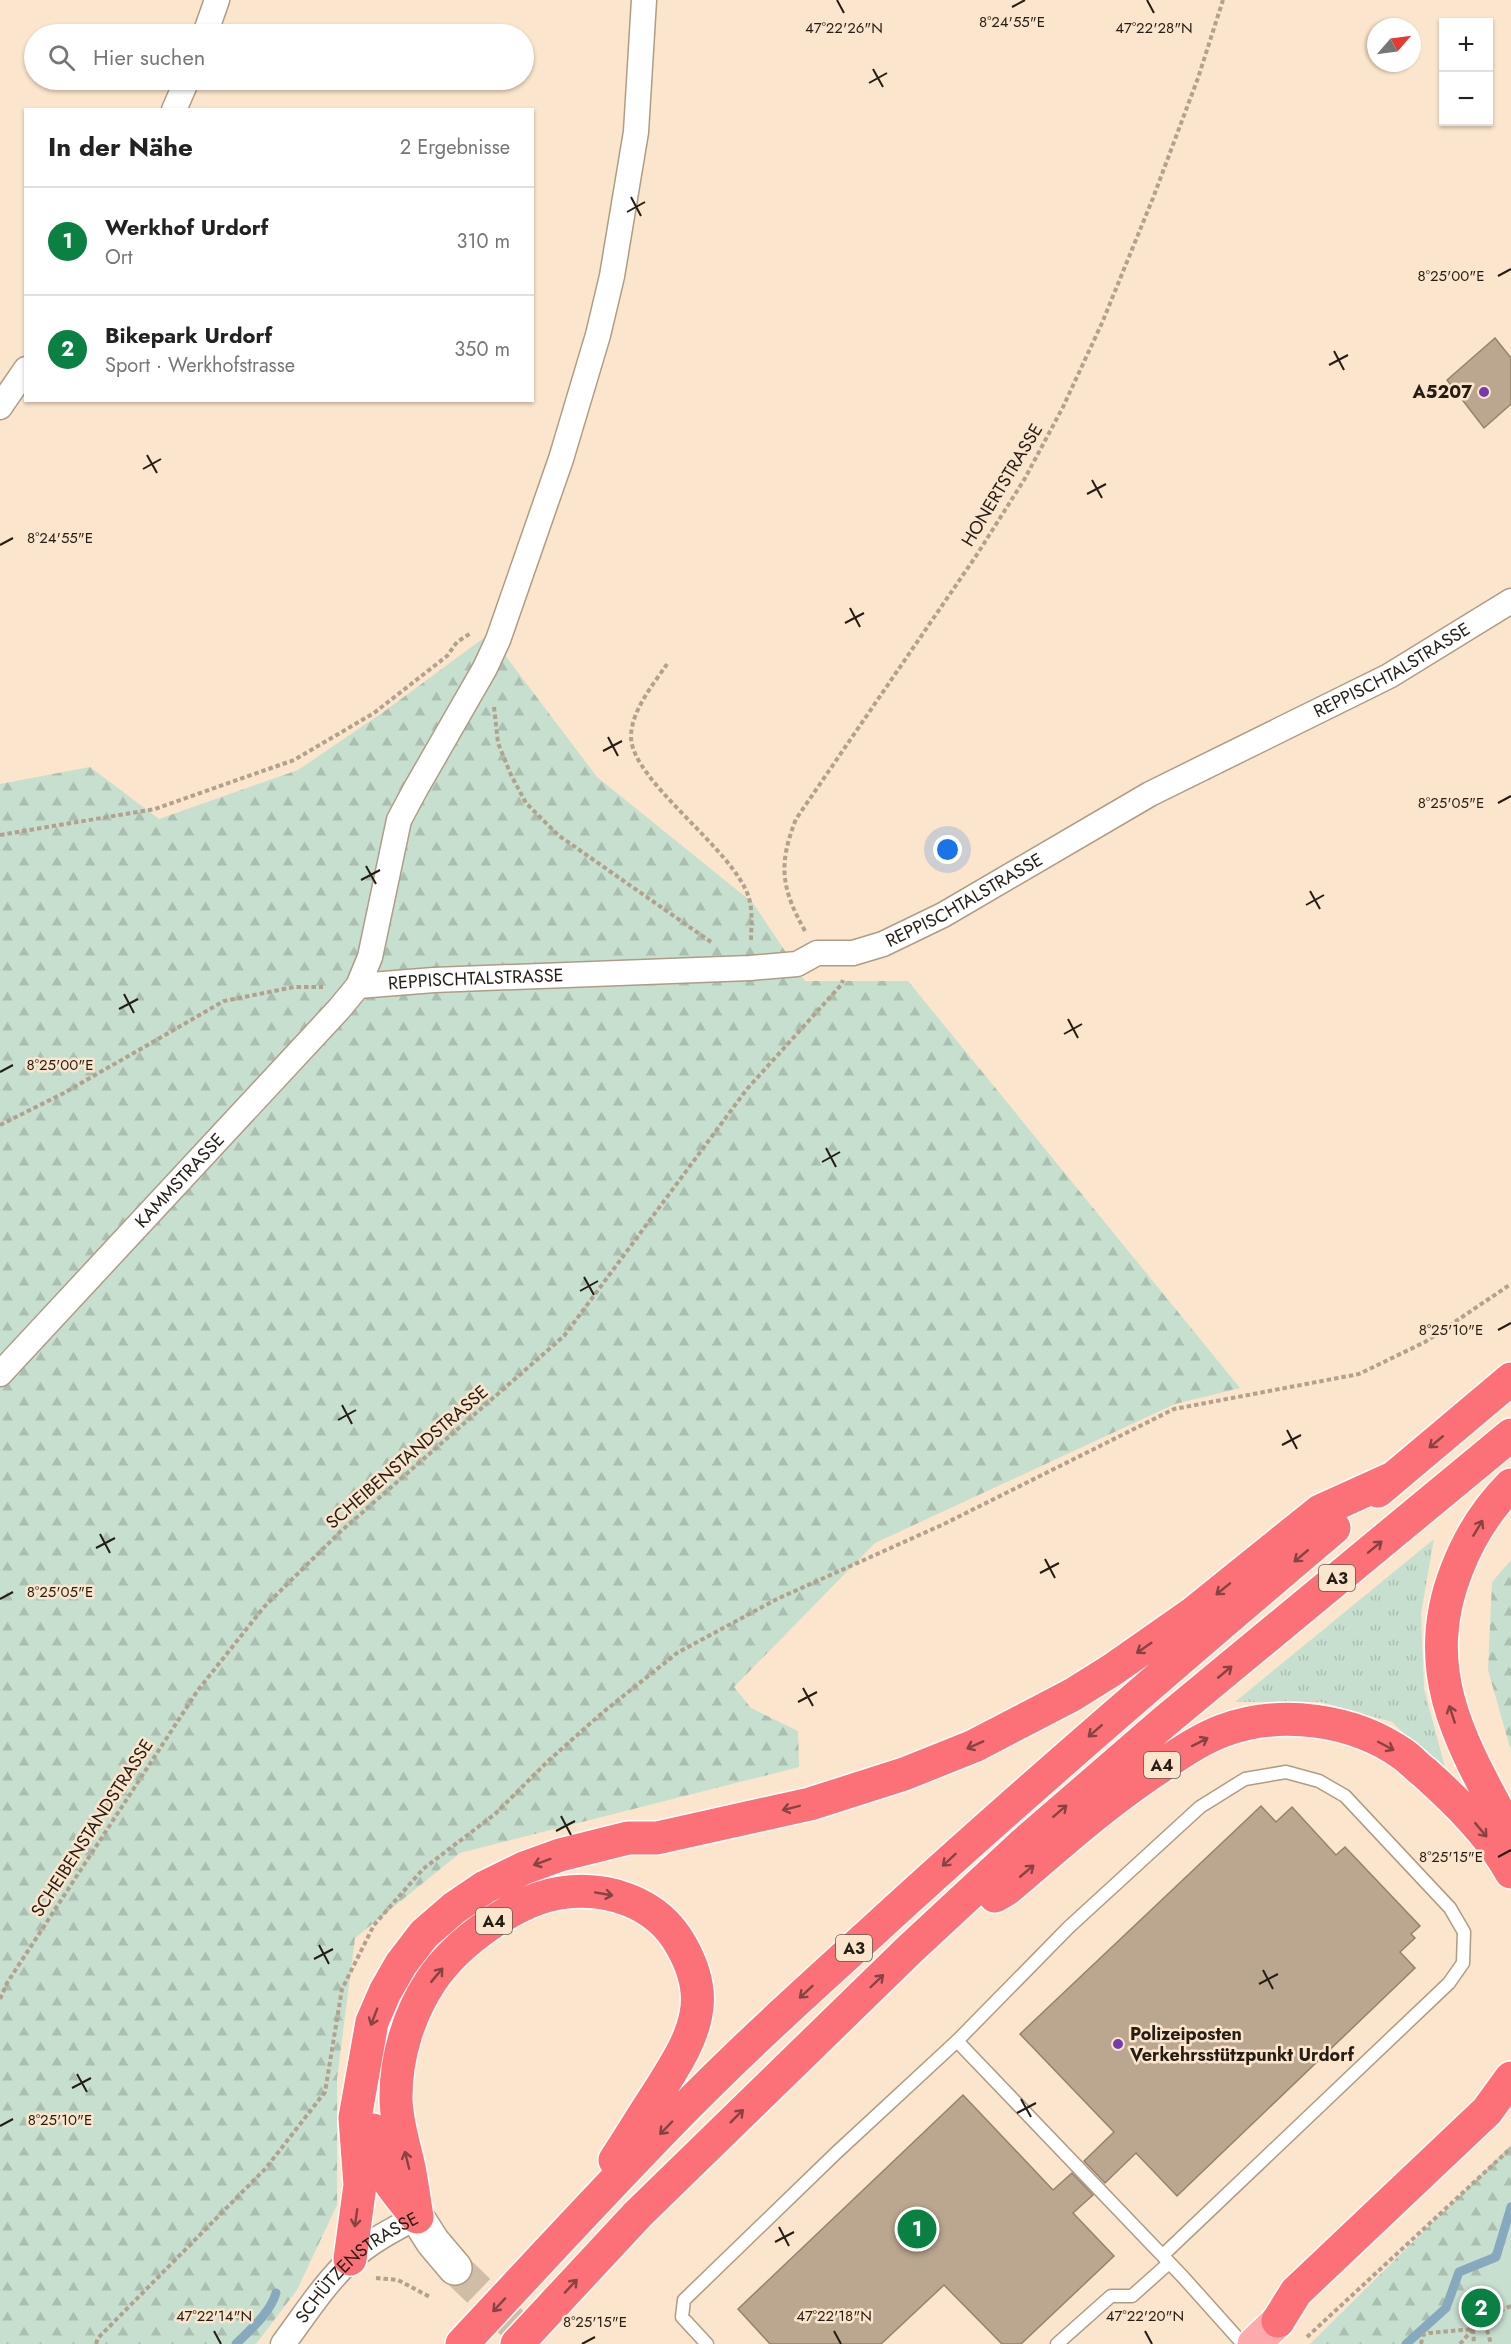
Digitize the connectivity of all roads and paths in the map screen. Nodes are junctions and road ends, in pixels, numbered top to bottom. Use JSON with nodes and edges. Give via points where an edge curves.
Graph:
{"nodes":[{"id":1,"x":217,"y":0,"type":"edge"},
{"id":2,"x":644,"y":0,"type":"edge"},
{"id":3,"x":1223,"y":0,"type":"edge"},
{"id":4,"x":209,"y":24,"type":"edge"},
{"id":5,"x":183,"y":90,"type":"edge"},
{"id":6,"x":175,"y":108,"type":"edge"},
{"id":7,"x":24,"y":372,"type":"edge"},
{"id":8,"x":0,"y":407,"type":"edge"},
{"id":9,"x":1511,"y":601,"type":"edge"},
{"id":10,"x":498,"y":640,"type":"junction"},
{"id":11,"x":667,"y":664,"type":"dead end"},
{"id":12,"x":485,"y":668,"type":"junction"},
{"id":13,"x":0,"y":835,"type":"edge"},
{"id":14,"x":817,"y":953,"type":"junction"},
{"id":15,"x":853,"y":953,"type":"junction"},
{"id":16,"x":750,"y":968,"type":"junction"},
{"id":17,"x":358,"y":986,"type":"junction"},
{"id":18,"x":294,"y":987,"type":"dead end"},
{"id":19,"x":0,"y":1125,"type":"edge"},
{"id":20,"x":1511,"y":1284,"type":"edge"},
{"id":21,"x":0,"y":1374,"type":"edge"},
{"id":22,"x":1511,"y":1379,"type":"edge"},
{"id":23,"x":1511,"y":1435,"type":"edge"},
{"id":24,"x":1394,"y":1478,"type":"junction"},
{"id":25,"x":1511,"y":1485,"type":"edge"},
{"id":26,"x":1511,"y":1835,"type":"edge"},
{"id":27,"x":1511,"y":1872,"type":"edge"},
{"id":28,"x":909,"y":1950,"type":"junction"},
{"id":29,"x":0,"y":1999,"type":"edge"},
{"id":30,"x":957,"y":2041,"type":"junction"},
{"id":31,"x":362,"y":2076,"type":"junction"},
{"id":32,"x":1511,"y":2078,"type":"edge"},
{"id":33,"x":1511,"y":2107,"type":"edge"},
{"id":34,"x":1511,"y":2148,"type":"edge"},
{"id":35,"x":581,"y":2216,"type":"junction"},
{"id":36,"x":417,"y":2217,"type":"junction"},
{"id":37,"x":350,"y":2259,"type":"junction"},
{"id":38,"x":1166,"y":2259,"type":"junction"},
{"id":39,"x":455,"y":2268,"type":"tunnel mouth"},
{"id":40,"x":430,"y":2297,"type":"dead end"},
{"id":41,"x":1511,"y":2306,"type":"edge"},
{"id":42,"x":1485,"y":2323,"type":"junction"},
{"id":43,"x":1473,"y":2329,"type":"junction"},
{"id":44,"x":1289,"y":2332,"type":"edge"},
{"id":45,"x":96,"y":2344,"type":"edge"},
{"id":46,"x":283,"y":2344,"type":"edge"},
{"id":47,"x":462,"y":2344,"type":"edge"},
{"id":48,"x":517,"y":2344,"type":"edge"},
{"id":49,"x":707,"y":2344,"type":"edge"},
{"id":50,"x":1057,"y":2344,"type":"edge"},
{"id":51,"x":1243,"y":2344,"type":"edge"},
{"id":52,"x":1254,"y":2344,"type":"edge"},
{"id":53,"x":1421,"y":2344,"type":"edge"},
{"id":54,"x":1460,"y":2344,"type":"edge"},
{"id":55,"x":1474,"y":2344,"type":"edge"},
{"id":56,"x":1491,"y":2344,"type":"edge"}],
"edges":[{"from":1,"to":4,"type":"street"},
{"from":2,"to":10,"type":"street","name":"KAMMSTRASSE","via":[[636,132],[612,276],[561,459]]},
{"from":3,"to":14,"type":"path","name":"HONERTSTRASSE","via":[[1153,198],[1063,407],[1024,480],[976,556],[796,819],[786,844],[784,873],[791,905]]},
{"from":5,"to":6,"type":"street"},
{"from":7,"to":8,"type":"street"},
{"from":9,"to":15,"type":"street","name":"REPPISCHTALSTRASSE","via":[[1389,676],[1150,794],[943,915],[883,944]]},
{"from":10,"to":12,"type":"street","name":"KAMMSTRASSE"},
{"from":10,"to":13,"type":"path","via":[[474,631],[374,713],[294,760],[155,809]]},
{"from":11,"to":16,"type":"path","via":[[635,717],[631,738],[650,777],[735,873],[748,896],[753,916]]},
{"from":12,"to":16,"type":"path","via":[[498,743],[526,803],[558,835],[706,940],[734,952]]},
{"from":12,"to":17,"type":"street","name":"KAMMSTRASSE","via":[[399,820],[370,957]]},
{"from":14,"to":15,"type":"street","name":"REPPISCHTALSTRASSE"},
{"from":14,"to":16,"type":"street","name":"REPPISCHTALSTRASSE","via":[[797,964]]},
{"from":15,"to":29,"type":"path","name":"SCHEIBENSTANDSTRASSE","via":[[841,985],[747,1089],[564,1336],[340,1532],[264,1607],[198,1690]]},
{"from":16,"to":17,"type":"street","name":"REPPISCHTALSTRASSE"},
{"from":17,"to":21,"type":"street","name":"KAMMSTRASSE"},
{"from":18,"to":19,"type":"path","via":[[224,1001]]},
{"from":20,"to":45,"type":"path","via":[[1425,1342],[1359,1374],[1174,1409],[944,1524],[777,1599],[677,1653],[602,1713],[495,1814],[423,1869],[374,1925],[342,1989],[325,2092],[267,2168]]},
{"from":22,"to":24,"type":"highway","number":"A3","one_way":true},
{"from":28,"to":23,"type":"highway","number":"A3","one_way":true,"via":[[1022,1845],[1172,1715]]},
{"from":24,"to":31,"type":"highway","number":"A4","one_way":true,"via":[[1320,1511],[1192,1614],[1112,1670],[974,1746],[904,1774],[810,1804],[657,1838],[628,1838],[560,1855],[485,1887],[424,1934],[401,1964],[372,2022]]},
{"from":24,"to":35,"type":"highway","number":"A3","one_way":true,"via":[[1003,1811],[686,2107]]},
{"from":26,"to":25,"type":"highway","one_way":true,"via":[[1454,1722],[1441,1664],[1440,1629],[1463,1554],[1479,1524]]},
{"from":28,"to":27,"type":"highway","number":"A4","one_way":true,"via":[[1007,1888],[1136,1782],[1185,1750],[1222,1731],[1262,1722],[1299,1719],[1333,1724],[1404,1755],[1479,1828]]},
{"from":48,"to":28,"type":"highway","number":"A3","one_way":true,"via":[[638,2214]]},
{"from":30,"to":38,"type":"lane"},
{"from":30,"to":38,"type":"lane","via":[[1069,1927],[1200,1807],[1245,1779],[1286,1773],[1319,1781],[1345,1796],[1450,1908],[1464,1932],[1463,1963],[1449,1983]]},
{"from":30,"to":49,"type":"lane","via":[[684,2300],[682,2316]]},
{"from":31,"to":36,"type":"highway","number":"A4","via":[[384,2176]]},
{"from":31,"to":37,"type":"highway","number":"A4","one_way":true,"via":[[355,2118],[360,2185]]},
{"from":32,"to":44,"type":"highway","via":[[1487,2111],[1296,2292]]},
{"from":33,"to":44,"type":"highway","via":[[1306,2302]]},
{"from":34,"to":44,"type":"path"},
{"from":36,"to":35,"type":"highway","number":"A4","one_way":true,"via":[[396,2096],[400,2057],[411,2018],[432,1979],[490,1923],[526,1904],[559,1893],[593,1892],[625,1897],[654,1913],[675,1934],[691,1962],[697,1988],[696,2013],[679,2058]]},
{"from":35,"to":47,"type":"highway","number":"A3","one_way":true},
{"from":36,"to":37,"type":"street","name":"SCHÜTZENSTRASSE"},
{"from":36,"to":39,"type":"main road","name":"SCHÜTZENSTRASSE"},
{"from":37,"to":40,"type":"path","via":[[366,2278],[398,2280]]},
{"from":37,"to":46,"type":"street","name":"SCHÜTZENSTRASSE"},
{"from":38,"to":50,"type":"lane","via":[[1132,2296],[1110,2296]]},
{"from":38,"to":51,"type":"lane"},
{"from":41,"to":42,"type":"path"},
{"from":42,"to":43,"type":"path"},
{"from":42,"to":56,"type":"path"},
{"from":43,"to":53,"type":"path","via":[[1429,2333],[1423,2335]]},
{"from":43,"to":54,"type":"path"},
{"from":43,"to":55,"type":"path"},
{"from":44,"to":52,"type":"main road"}]}
